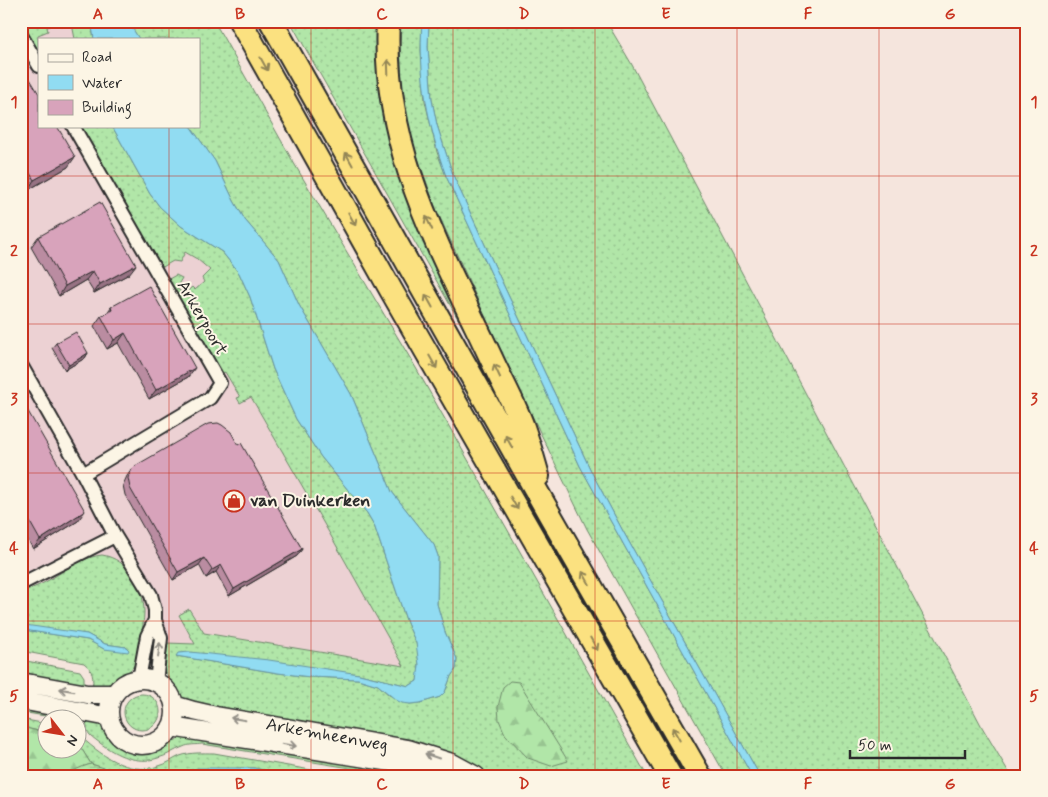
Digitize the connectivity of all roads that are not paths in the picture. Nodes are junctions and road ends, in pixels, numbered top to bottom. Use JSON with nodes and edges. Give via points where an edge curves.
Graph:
{"nodes":[{"id":1,"x":240,"y":21,"type":"edge"},
{"id":2,"x":271,"y":21,"type":"edge"},
{"id":3,"x":388,"y":21,"type":"edge"},
{"id":4,"x":21,"y":35,"type":"edge"},
{"id":5,"x":38,"y":64,"type":"edge"},
{"id":6,"x":74,"y":128,"type":"edge"},
{"id":7,"x":21,"y":365,"type":"edge"},
{"id":8,"x":83,"y":474,"type":"junction"},
{"id":9,"x":550,"y":515,"type":"junction"},
{"id":10,"x":115,"y":536,"type":"junction"},
{"id":11,"x":21,"y":584,"type":"edge"},
{"id":12,"x":147,"y":680,"type":"junction"},
{"id":13,"x":21,"y":682,"type":"edge"},
{"id":14,"x":114,"y":694,"type":"junction"},
{"id":15,"x":21,"y":700,"type":"edge"},
{"id":16,"x":174,"y":705,"type":"junction"},
{"id":17,"x":109,"y":718,"type":"junction"},
{"id":18,"x":172,"y":727,"type":"junction"},
{"id":19,"x":439,"y":776,"type":"edge"},
{"id":20,"x":476,"y":776,"type":"edge"},
{"id":21,"x":670,"y":776,"type":"edge"},
{"id":22,"x":700,"y":776,"type":"edge"}],
"edges":[{"from":1,"to":21,"type":"highway","one_way":true},
{"from":9,"to":2,"type":"highway","one_way":true},
{"from":9,"to":3,"type":"highway","one_way":true,"via":[[524,431],[424,214],[407,166],[391,98]]},
{"from":4,"to":5,"type":"street"},
{"from":6,"to":8,"type":"street","name":"Arkerpoort","via":[[220,383],[210,398]]},
{"from":7,"to":8,"type":"street"},
{"from":8,"to":10,"type":"street"},
{"from":22,"to":9,"type":"highway","one_way":true},
{"from":10,"to":11,"type":"street"},
{"from":10,"to":12,"type":"street","via":[[151,595],[155,610],[161,638]]},
{"from":12,"to":14,"type":"main road","via":[[129,681]]},
{"from":12,"to":16,"type":"main road","via":[[164,687]]},
{"from":14,"to":13,"type":"main road","one_way":true,"via":[[87,694]]},
{"from":14,"to":17,"type":"main road"},
{"from":15,"to":17,"type":"main road"},
{"from":16,"to":18,"type":"main road"},
{"from":20,"to":16,"type":"main road","name":"Arkemheenweg","one_way":true,"via":[[452,763],[408,749],[216,716]]},
{"from":17,"to":18,"type":"main road","via":[[121,738],[143,745],[164,736]]},
{"from":18,"to":19,"type":"main road","name":"Arkemheenweg","one_way":true,"via":[[404,764]]}]}
